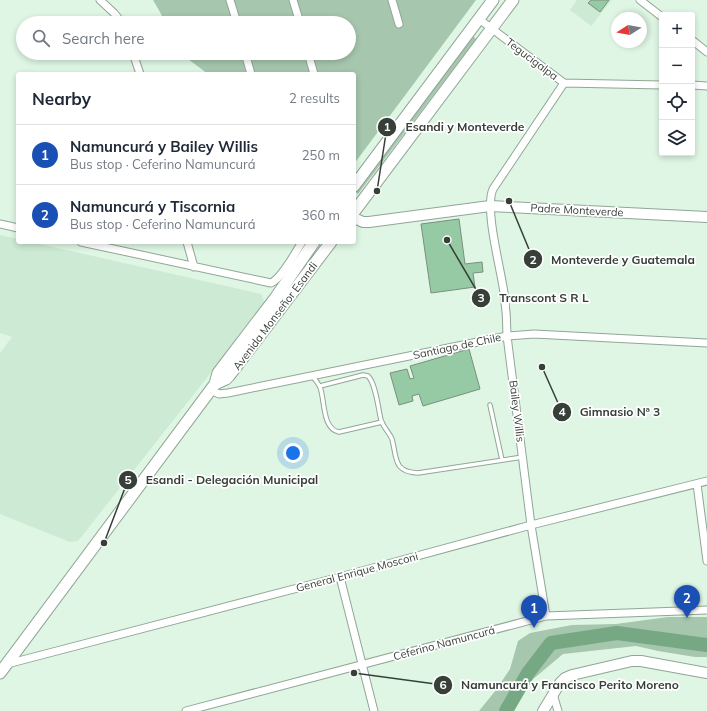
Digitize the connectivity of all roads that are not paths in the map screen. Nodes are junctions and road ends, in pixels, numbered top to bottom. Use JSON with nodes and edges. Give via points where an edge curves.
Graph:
{"nodes":[{"id":1,"x":100,"y":0,"type":"edge"},
{"id":2,"x":230,"y":0,"type":"edge"},
{"id":3,"x":293,"y":0,"type":"edge"},
{"id":4,"x":392,"y":0,"type":"edge"},
{"id":5,"x":493,"y":0,"type":"edge"},
{"id":6,"x":512,"y":0,"type":"edge"},
{"id":7,"x":640,"y":0,"type":"edge"},
{"id":8,"x":659,"y":15,"type":"edge"},
{"id":9,"x":116,"y":16,"type":"edge"},
{"id":10,"x":235,"y":16,"type":"edge"},
{"id":11,"x":298,"y":16,"type":"edge"},
{"id":12,"x":478,"y":19,"type":"junction"},
{"id":13,"x":399,"y":24,"type":"dead end"},
{"id":14,"x":491,"y":28,"type":"junction"},
{"id":15,"x":695,"y":42,"type":"edge"},
{"id":16,"x":707,"y":52,"type":"edge"},
{"id":17,"x":136,"y":60,"type":"edge"},
{"id":18,"x":247,"y":60,"type":"edge"},
{"id":19,"x":310,"y":60,"type":"edge"},
{"id":20,"x":139,"y":72,"type":"edge"},
{"id":21,"x":250,"y":72,"type":"edge"},
{"id":22,"x":313,"y":72,"type":"edge"},
{"id":23,"x":564,"y":83,"type":"junction"},
{"id":24,"x":659,"y":85,"type":"edge"},
{"id":25,"x":695,"y":85,"type":"edge"},
{"id":26,"x":707,"y":86,"type":"edge"},
{"id":27,"x":356,"y":183,"type":"edge"},
{"id":28,"x":490,"y":206,"type":"junction"},
{"id":29,"x":356,"y":209,"type":"edge"},
{"id":30,"x":707,"y":217,"type":"edge"},
{"id":31,"x":356,"y":219,"type":"edge"},
{"id":32,"x":0,"y":224,"type":"edge"},
{"id":33,"x":16,"y":228,"type":"edge"},
{"id":34,"x":90,"y":244,"type":"edge"},
{"id":35,"x":188,"y":244,"type":"edge"},
{"id":36,"x":301,"y":244,"type":"edge"},
{"id":37,"x":313,"y":244,"type":"edge"},
{"id":38,"x":329,"y":244,"type":"edge"},
{"id":39,"x":194,"y":267,"type":"junction"},
{"id":40,"x":507,"y":336,"type":"junction"},
{"id":41,"x":707,"y":343,"type":"edge"},
{"id":42,"x":312,"y":376,"type":"junction"},
{"id":43,"x":320,"y":386,"type":"junction"},
{"id":44,"x":213,"y":387,"type":"junction"},
{"id":45,"x":490,"y":405,"type":"dead end"},
{"id":46,"x":382,"y":422,"type":"junction"},
{"id":47,"x":523,"y":457,"type":"junction"},
{"id":48,"x":502,"y":460,"type":"junction"},
{"id":49,"x":707,"y":481,"type":"edge"},
{"id":50,"x":696,"y":484,"type":"junction"},
{"id":51,"x":531,"y":525,"type":"junction"},
{"id":52,"x":707,"y":561,"type":"edge"},
{"id":53,"x":340,"y":577,"type":"junction"},
{"id":54,"x":707,"y":610,"type":"edge"},
{"id":55,"x":546,"y":616,"type":"junction"},
{"id":56,"x":363,"y":664,"type":"junction"},
{"id":57,"x":3,"y":668,"type":"edge"},
{"id":58,"x":707,"y":673,"type":"edge"},
{"id":59,"x":553,"y":694,"type":"junction"},
{"id":60,"x":186,"y":711,"type":"edge"},
{"id":61,"x":374,"y":711,"type":"edge"},
{"id":62,"x":543,"y":711,"type":"edge"},
{"id":63,"x":558,"y":711,"type":"edge"}],
"edges":[{"from":1,"to":9,"type":"street"},
{"from":2,"to":10,"type":"street"},
{"from":3,"to":11,"type":"street"},
{"from":4,"to":13,"type":"street"},
{"from":5,"to":12,"type":"main road"},
{"from":6,"to":14,"type":"main road"},
{"from":7,"to":8,"type":"street"},
{"from":12,"to":14,"type":"street","name":"Tegucigalpa"},
{"from":12,"to":27,"type":"main road"},
{"from":14,"to":23,"type":"street","name":"Tegucigalpa"},
{"from":14,"to":29,"type":"main road"},
{"from":15,"to":16,"type":"street"},
{"from":17,"to":20,"type":"street"},
{"from":18,"to":21,"type":"street"},
{"from":19,"to":22,"type":"street"},
{"from":23,"to":24,"type":"street","name":"Tegucigalpa"},
{"from":23,"to":28,"type":"street","via":[[493,189]]},
{"from":25,"to":26,"type":"street"},
{"from":28,"to":30,"type":"street","name":"Padre Monteverde"},
{"from":28,"to":31,"type":"street","name":"Padre Monteverde","via":[[368,222]]},
{"from":28,"to":40,"type":"street","name":"Bailey Willis","via":[[504,291]]},
{"from":32,"to":33,"type":"street"},
{"from":34,"to":39,"type":"street"},
{"from":35,"to":39,"type":"street"},
{"from":36,"to":39,"type":"street","via":[[280,275],[271,282]]},
{"from":37,"to":44,"type":"main road","name":"Avenida Monseñor Esandi","via":[[218,373]]},
{"from":38,"to":44,"type":"main road","name":"Avenida Monseñor Esandi","via":[[229,376]]},
{"from":40,"to":41,"type":"street","name":"Santiago de Chile","via":[[534,334]]},
{"from":40,"to":42,"type":"street","name":"Santiago de Chile"},
{"from":40,"to":47,"type":"street","name":"Bailey Willis"},
{"from":42,"to":43,"type":"lane"},
{"from":42,"to":44,"type":"street","name":"Santiago de Chile","via":[[222,394],[217,393]]},
{"from":43,"to":46,"type":"lane","via":[[328,424],[334,431]]},
{"from":43,"to":46,"type":"lane","via":[[368,376],[372,382]]},
{"from":44,"to":57,"type":"main road","name":"Avenida Monseñor Esandi"},
{"from":45,"to":48,"type":"lane"},
{"from":46,"to":48,"type":"lane","via":[[388,430],[399,466],[409,472]]},
{"from":47,"to":48,"type":"lane"},
{"from":47,"to":51,"type":"street","name":"Bailey Willis"},
{"from":49,"to":50,"type":"street","name":"General Enrique Mosconi"},
{"from":50,"to":51,"type":"street","name":"General Enrique Mosconi"},
{"from":50,"to":52,"type":"street"},
{"from":51,"to":53,"type":"street","name":"General Enrique Mosconi"},
{"from":51,"to":55,"type":"street","name":"Bailey Willis"},
{"from":53,"to":56,"type":"street"},
{"from":53,"to":57,"type":"street","name":"General Enrique Mosconi"},
{"from":54,"to":55,"type":"street","name":"Ceferino Namuncurá"},
{"from":55,"to":56,"type":"street","name":"Ceferino Namuncurá"},
{"from":56,"to":60,"type":"street","name":"Ceferino Namuncurá"},
{"from":56,"to":61,"type":"street"},
{"from":58,"to":59,"type":"street","via":[[632,661],[565,678]]},
{"from":59,"to":62,"type":"street"},
{"from":59,"to":63,"type":"street"}]}
